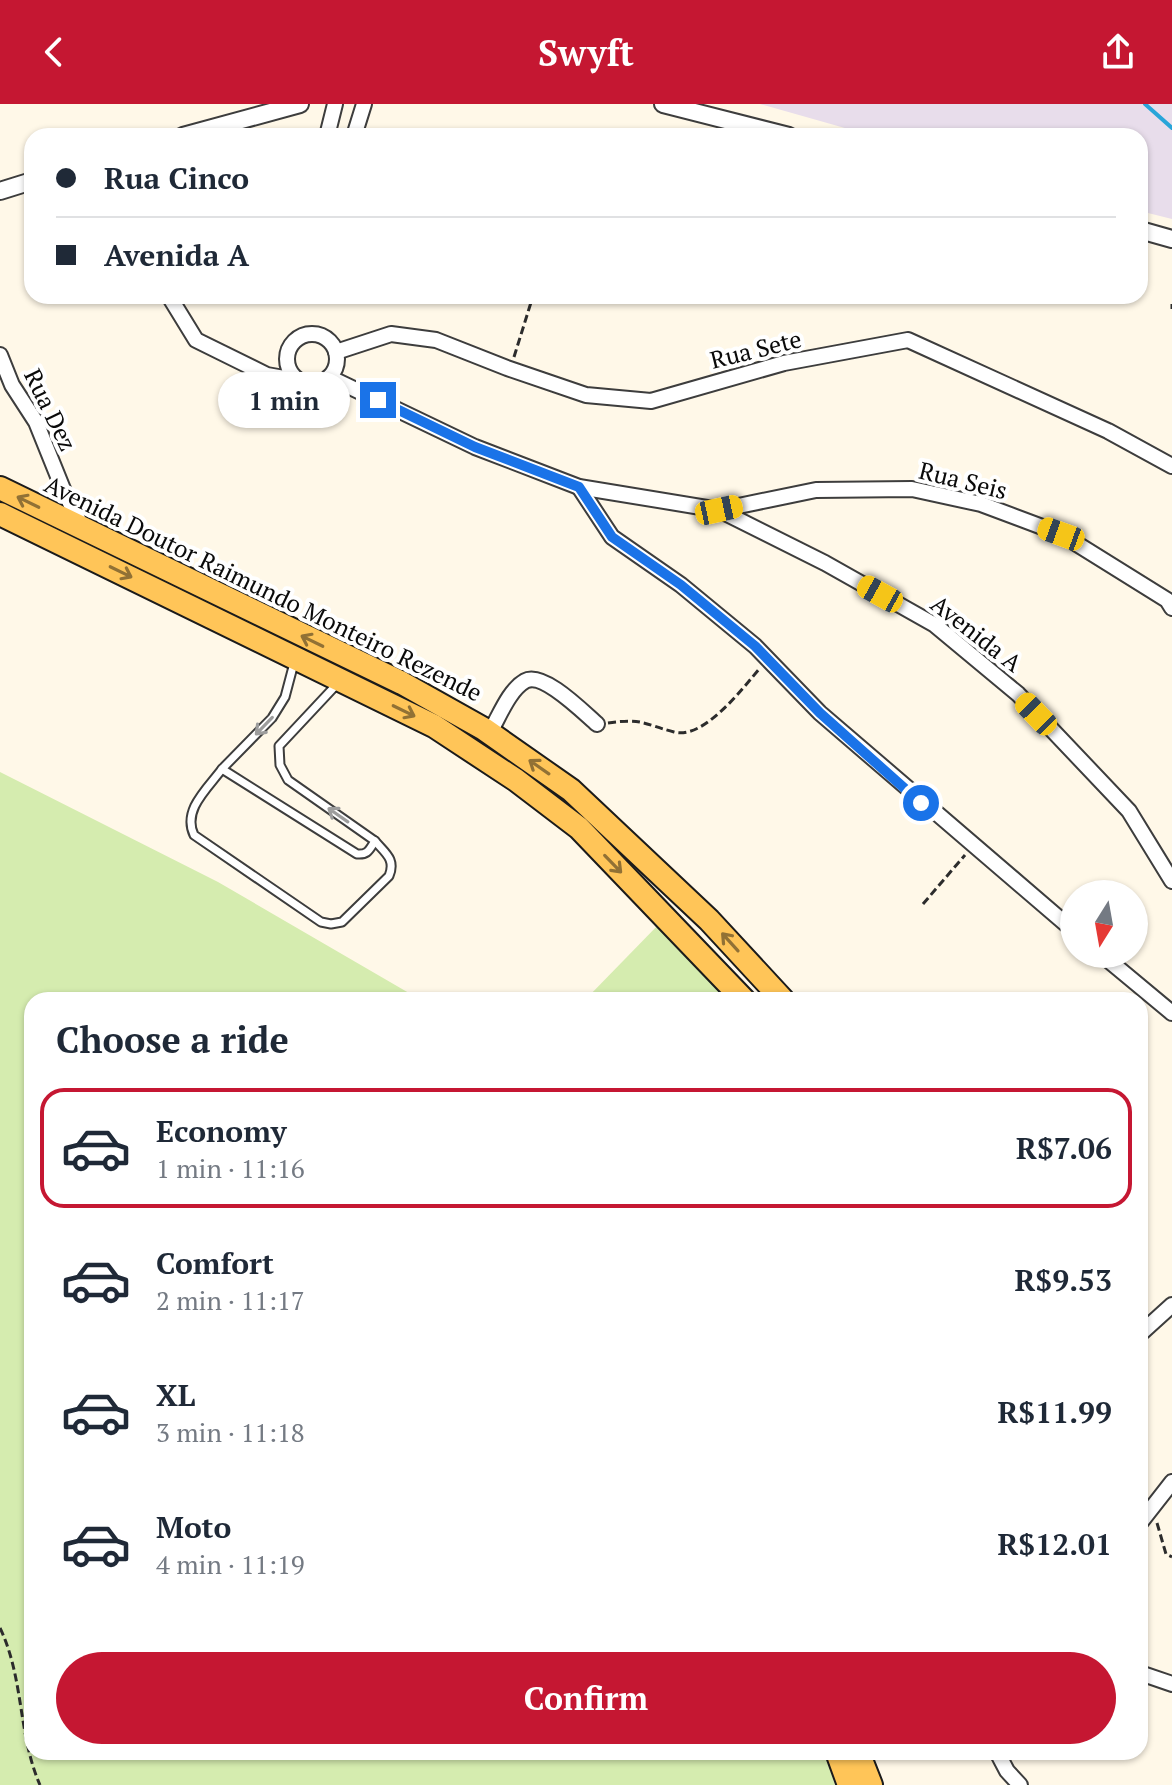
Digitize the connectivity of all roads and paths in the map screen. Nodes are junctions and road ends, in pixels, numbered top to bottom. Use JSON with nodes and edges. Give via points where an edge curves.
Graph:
{"nodes":[{"id":1,"x":300,"y":104,"type":"edge"},
{"id":2,"x":335,"y":104,"type":"edge"},
{"id":3,"x":364,"y":104,"type":"edge"},
{"id":4,"x":663,"y":104,"type":"edge"},
{"id":5,"x":212,"y":128,"type":"edge"},
{"id":6,"x":330,"y":128,"type":"edge"},
{"id":7,"x":356,"y":128,"type":"edge"},
{"id":8,"x":758,"y":128,"type":"edge"},
{"id":9,"x":24,"y":184,"type":"edge"},
{"id":10,"x":0,"y":191,"type":"edge"},
{"id":11,"x":1148,"y":232,"type":"edge"},
{"id":12,"x":1172,"y":239,"type":"edge"},
{"id":13,"x":174,"y":304,"type":"edge"},
{"id":14,"x":530,"y":304,"type":"edge"},
{"id":15,"x":336,"y":352,"type":"junction"},
{"id":16,"x":0,"y":355,"type":"edge"},
{"id":17,"x":510,"y":369,"type":"junction"},
{"id":18,"x":329,"y":377,"type":"junction"},
{"id":19,"x":301,"y":381,"type":"junction"},
{"id":20,"x":1172,"y":466,"type":"edge"},
{"id":21,"x":579,"y":487,"type":"junction"},
{"id":22,"x":0,"y":488,"type":"edge"},
{"id":23,"x":719,"y":510,"type":"junction"},
{"id":24,"x":0,"y":514,"type":"edge"},
{"id":25,"x":82,"y":527,"type":"junction"},
{"id":26,"x":1172,"y":608,"type":"edge"},
{"id":27,"x":295,"y":657,"type":"junction"},
{"id":28,"x":767,"y":659,"type":"junction"},
{"id":29,"x":341,"y":680,"type":"junction"},
{"id":30,"x":597,"y":724,"type":"joint"},
{"id":31,"x":490,"y":732,"type":"junction"},
{"id":32,"x":222,"y":769,"type":"junction"},
{"id":33,"x":375,"y":841,"type":"junction"},
{"id":34,"x":972,"y":846,"type":"junction"},
{"id":35,"x":1172,"y":881,"type":"edge"},
{"id":36,"x":923,"y":904,"type":"dead end"},
{"id":37,"x":1060,"y":919,"type":"edge"},
{"id":38,"x":1118,"y":968,"type":"edge"},
{"id":39,"x":736,"y":992,"type":"edge"},
{"id":40,"x":776,"y":992,"type":"edge"},
{"id":41,"x":1147,"y":992,"type":"edge"},
{"id":42,"x":1148,"y":993,"type":"edge"},
{"id":43,"x":1172,"y":1013,"type":"edge"},
{"id":44,"x":1172,"y":1305,"type":"edge"},
{"id":45,"x":1148,"y":1327,"type":"edge"},
{"id":46,"x":1172,"y":1482,"type":"edge"},
{"id":47,"x":1151,"y":1508,"type":"junction"},
{"id":48,"x":1148,"y":1512,"type":"edge"},
{"id":49,"x":1172,"y":1557,"type":"edge"},
{"id":50,"x":0,"y":1628,"type":"edge"},
{"id":51,"x":1148,"y":1676,"type":"edge"},
{"id":52,"x":1172,"y":1684,"type":"edge"},
{"id":53,"x":24,"y":1720,"type":"edge"},
{"id":54,"x":29,"y":1760,"type":"edge"},
{"id":55,"x":840,"y":1760,"type":"edge"},
{"id":56,"x":861,"y":1760,"type":"edge"},
{"id":57,"x":1001,"y":1760,"type":"edge"},
{"id":58,"x":40,"y":1785,"type":"edge"},
{"id":59,"x":849,"y":1785,"type":"edge"},
{"id":60,"x":871,"y":1785,"type":"edge"},
{"id":61,"x":1020,"y":1785,"type":"edge"}],
"edges":[{"from":1,"to":5,"type":"street"},
{"from":2,"to":6,"type":"street"},
{"from":3,"to":7,"type":"street"},
{"from":4,"to":8,"type":"street"},
{"from":9,"to":10,"type":"street"},
{"from":11,"to":12,"type":"street"},
{"from":13,"to":19,"type":"street","via":[[196,340],[267,375]]},
{"from":14,"to":17,"type":"path"},
{"from":15,"to":17,"type":"street","name":"Rua Sete","via":[[391,334],[436,340]]},
{"from":15,"to":18,"type":"street"},
{"from":15,"to":19,"type":"street","via":[[320,335],[296,340],[288,362]]},
{"from":16,"to":25,"type":"street","name":"Rua Dez"},
{"from":17,"to":20,"type":"street","name":"Rua Sete","via":[[586,395],[651,401],[784,363],[908,340],[1108,431]]},
{"from":18,"to":19,"type":"street","via":[[316,383]]},
{"from":18,"to":21,"type":"street","name":"Avenida A","via":[[475,447]]},
{"from":21,"to":23,"type":"street","name":"Avenida A"},
{"from":21,"to":28,"type":"street","via":[[612,537],[681,585]]},
{"from":25,"to":22,"type":"main road","name":"Avenida Doutor Raimundo Monteiro Rezende","one_way":true},
{"from":23,"to":26,"type":"street","name":"Rua Seis","via":[[816,490],[912,489],[968,501],[1061,534]]},
{"from":23,"to":35,"type":"street","name":"Avenida A","via":[[935,625],[1018,694],[1129,811]]},
{"from":24,"to":27,"type":"main road","name":"Avenida Doutor Raimundo Monteiro Rezende","one_way":true},
{"from":31,"to":25,"type":"main road","name":"Avenida Doutor Raimundo Monteiro Rezende","one_way":true,"via":[[402,683]]},
{"from":27,"to":29,"type":"main road","name":"Avenida Doutor Raimundo Monteiro Rezende"},
{"from":27,"to":32,"type":"lane","one_way":true,"via":[[285,697],[272,718]]},
{"from":28,"to":30,"type":"path","via":[[697,730],[677,733],[635,719]]},
{"from":28,"to":34,"type":"street","via":[[820,713]]},
{"from":33,"to":29,"type":"lane","one_way":true,"via":[[288,780],[280,765],[279,746]]},
{"from":29,"to":39,"type":"main road","name":"Avenida Doutor Raimundo Monteiro Rezende","one_way":true,"via":[[434,726],[579,828]]},
{"from":30,"to":31,"type":"street","via":[[541,679],[528,679]]},
{"from":40,"to":31,"type":"main road","name":"Avenida Doutor Raimundo Monteiro Rezende","one_way":true,"via":[[709,920],[571,790]]},
{"from":32,"to":33,"type":"lane","via":[[357,854],[368,853]]},
{"from":32,"to":33,"type":"lane","via":[[191,810],[194,835],[321,922],[342,922],[389,876],[391,859]]},
{"from":34,"to":36,"type":"path"},
{"from":34,"to":37,"type":"street"},
{"from":38,"to":41,"type":"street"},
{"from":42,"to":43,"type":"street"},
{"from":44,"to":45,"type":"street"},
{"from":46,"to":47,"type":"street"},
{"from":47,"to":48,"type":"street"},
{"from":47,"to":49,"type":"path","via":[[1166,1554]]},
{"from":50,"to":53,"type":"path","via":[[20,1688]]},
{"from":51,"to":52,"type":"street"},
{"from":54,"to":58,"type":"path"},
{"from":55,"to":59,"type":"main road"},
{"from":56,"to":60,"type":"main road"},
{"from":57,"to":61,"type":"street"}]}
